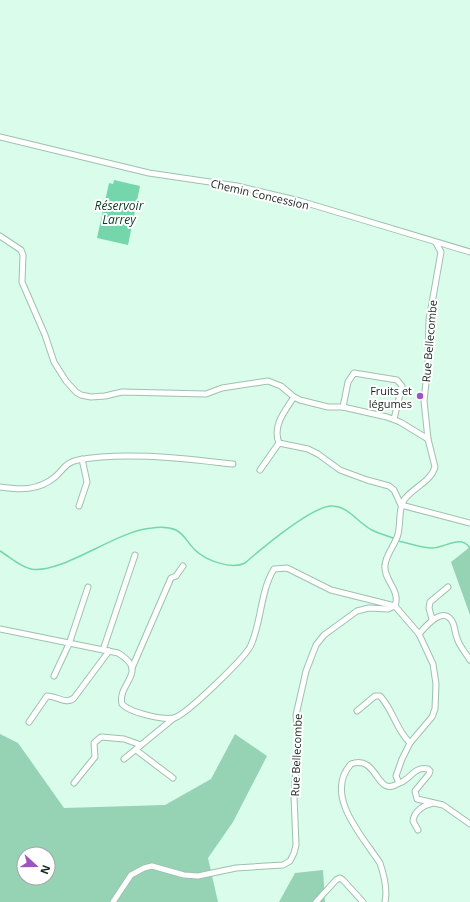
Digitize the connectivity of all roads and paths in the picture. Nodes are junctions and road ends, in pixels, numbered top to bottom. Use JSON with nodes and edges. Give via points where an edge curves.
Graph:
{"nodes":[{"id":1,"x":0,"y":137,"type":"edge"},
{"id":2,"x":0,"y":236,"type":"edge"},
{"id":3,"x":436,"y":243,"type":"junction"},
{"id":4,"x":470,"y":252,"type":"edge"},
{"id":5,"x":294,"y":397,"type":"junction"},
{"id":6,"x":343,"y":407,"type":"junction"},
{"id":7,"x":394,"y":419,"type":"junction"},
{"id":8,"x":428,"y":439,"type":"junction"},
{"id":9,"x":279,"y":443,"type":"junction"},
{"id":10,"x":82,"y":460,"type":"junction"},
{"id":11,"x":233,"y":464,"type":"dead end"},
{"id":12,"x":260,"y":470,"type":"dead end"},
{"id":13,"x":0,"y":487,"type":"edge"},
{"id":14,"x":401,"y":505,"type":"junction"},
{"id":15,"x":79,"y":506,"type":"dead end"},
{"id":16,"x":470,"y":523,"type":"edge"},
{"id":17,"x":135,"y":555,"type":"dead end"},
{"id":18,"x":183,"y":566,"type":"dead end"},
{"id":19,"x":448,"y":587,"type":"dead end"},
{"id":20,"x":88,"y":588,"type":"dead end"},
{"id":21,"x":395,"y":606,"type":"junction"},
{"id":22,"x":432,"y":619,"type":"junction"},
{"id":23,"x":0,"y":628,"type":"edge"},
{"id":24,"x":419,"y":634,"type":"junction"},
{"id":25,"x":69,"y":644,"type":"junction"},
{"id":26,"x":103,"y":650,"type":"junction"},
{"id":27,"x":109,"y":651,"type":"junction"},
{"id":28,"x":470,"y":660,"type":"edge"},
{"id":29,"x":132,"y":668,"type":"junction"},
{"id":30,"x":54,"y":676,"type":"dead end"},
{"id":31,"x":357,"y":711,"type":"dead end"},
{"id":32,"x":175,"y":717,"type":"junction"},
{"id":33,"x":29,"y":722,"type":"dead end"},
{"id":34,"x":410,"y":743,"type":"junction"},
{"id":35,"x":141,"y":745,"type":"junction"},
{"id":36,"x":136,"y":750,"type":"junction"},
{"id":37,"x":124,"y":759,"type":"dead end"},
{"id":38,"x":173,"y":778,"type":"dead end"},
{"id":39,"x":74,"y":783,"type":"dead end"},
{"id":40,"x":399,"y":783,"type":"junction"},
{"id":41,"x":437,"y":803,"type":"junction"},
{"id":42,"x":470,"y":824,"type":"edge"},
{"id":43,"x":418,"y":830,"type":"dead end"},
{"id":44,"x":113,"y":902,"type":"edge"},
{"id":45,"x":316,"y":902,"type":"edge"},
{"id":46,"x":363,"y":902,"type":"edge"},
{"id":47,"x":385,"y":902,"type":"edge"}],
"edges":[{"from":1,"to":3,"type":"street","name":"Chemin Concession","via":[[149,173],[237,186],[300,201]]},
{"from":2,"to":5,"type":"street","via":[[21,250],[22,282],[45,334],[54,362],[76,392],[90,397],[122,392],[198,395],[265,381],[282,386]]},
{"from":3,"to":4,"type":"street","name":"Chemin Concession"},
{"from":3,"to":8,"type":"street","name":"Rue Bellecombe","via":[[441,252],[429,320],[424,401]]},
{"from":5,"to":6,"type":"street","via":[[328,407]]},
{"from":5,"to":9,"type":"street","via":[[277,427],[276,436]]},
{"from":6,"to":7,"type":"street"},
{"from":6,"to":7,"type":"street","via":[[348,382],[354,373],[397,380],[402,386]]},
{"from":7,"to":8,"type":"street"},
{"from":8,"to":14,"type":"street","name":"Rue Bellecombe","via":[[435,460],[434,472],[411,492]]},
{"from":9,"to":12,"type":"street"},
{"from":9,"to":14,"type":"street","via":[[308,449],[340,470],[389,486],[397,494]]},
{"from":10,"to":11,"type":"street","via":[[164,457]]},
{"from":10,"to":13,"type":"street","via":[[69,463],[54,478],[30,489]]},
{"from":10,"to":15,"type":"street","via":[[87,482]]},
{"from":14,"to":16,"type":"street"},
{"from":14,"to":21,"type":"street","via":[[398,535],[385,564],[397,599]]},
{"from":17,"to":26,"type":"street"},
{"from":18,"to":29,"type":"street","via":[[176,576],[171,578]]},
{"from":19,"to":22,"type":"street","via":[[430,602]]},
{"from":20,"to":25,"type":"street"},
{"from":21,"to":24,"type":"street"},
{"from":21,"to":32,"type":"street","via":[[331,590],[287,568],[274,569],[267,582],[250,647],[186,712]]},
{"from":21,"to":44,"type":"street","name":"Rue Bellecombe","via":[[388,609],[369,608],[357,611],[324,635],[316,645],[306,671],[296,715],[296,845],[290,861],[283,865],[236,868],[198,876],[184,875],[160,867],[148,867],[131,875]]},
{"from":22,"to":24,"type":"street"},
{"from":22,"to":28,"type":"street","via":[[445,616],[452,621],[458,642]]},
{"from":23,"to":25,"type":"street"},
{"from":24,"to":34,"type":"street","via":[[433,664],[436,684],[435,709],[432,717]]},
{"from":25,"to":26,"type":"street"},
{"from":25,"to":30,"type":"street"},
{"from":26,"to":27,"type":"street"},
{"from":27,"to":29,"type":"street","via":[[126,658]]},
{"from":27,"to":33,"type":"street","via":[[71,701],[47,696]]},
{"from":29,"to":32,"type":"street","via":[[122,698],[124,706],[146,715]]},
{"from":31,"to":34,"type":"street","via":[[375,696],[380,696],[389,705],[398,730]]},
{"from":32,"to":35,"type":"street"},
{"from":34,"to":40,"type":"street","via":[[396,776]]},
{"from":35,"to":36,"type":"street"},
{"from":35,"to":39,"type":"street","via":[[124,739],[101,737],[94,743],[95,756]]},
{"from":36,"to":37,"type":"street"},
{"from":36,"to":38,"type":"street"},
{"from":40,"to":41,"type":"street","via":[[419,769],[428,769],[430,774],[418,787],[415,796],[423,801]]},
{"from":40,"to":47,"type":"street","via":[[394,787],[387,787],[370,766],[361,762],[351,764],[347,768],[342,784],[341,796],[346,811],[380,863],[386,891]]},
{"from":41,"to":42,"type":"street"},
{"from":41,"to":43,"type":"street","via":[[428,804],[415,815],[413,821]]},
{"from":45,"to":46,"type":"street","via":[[340,878]]}]}
